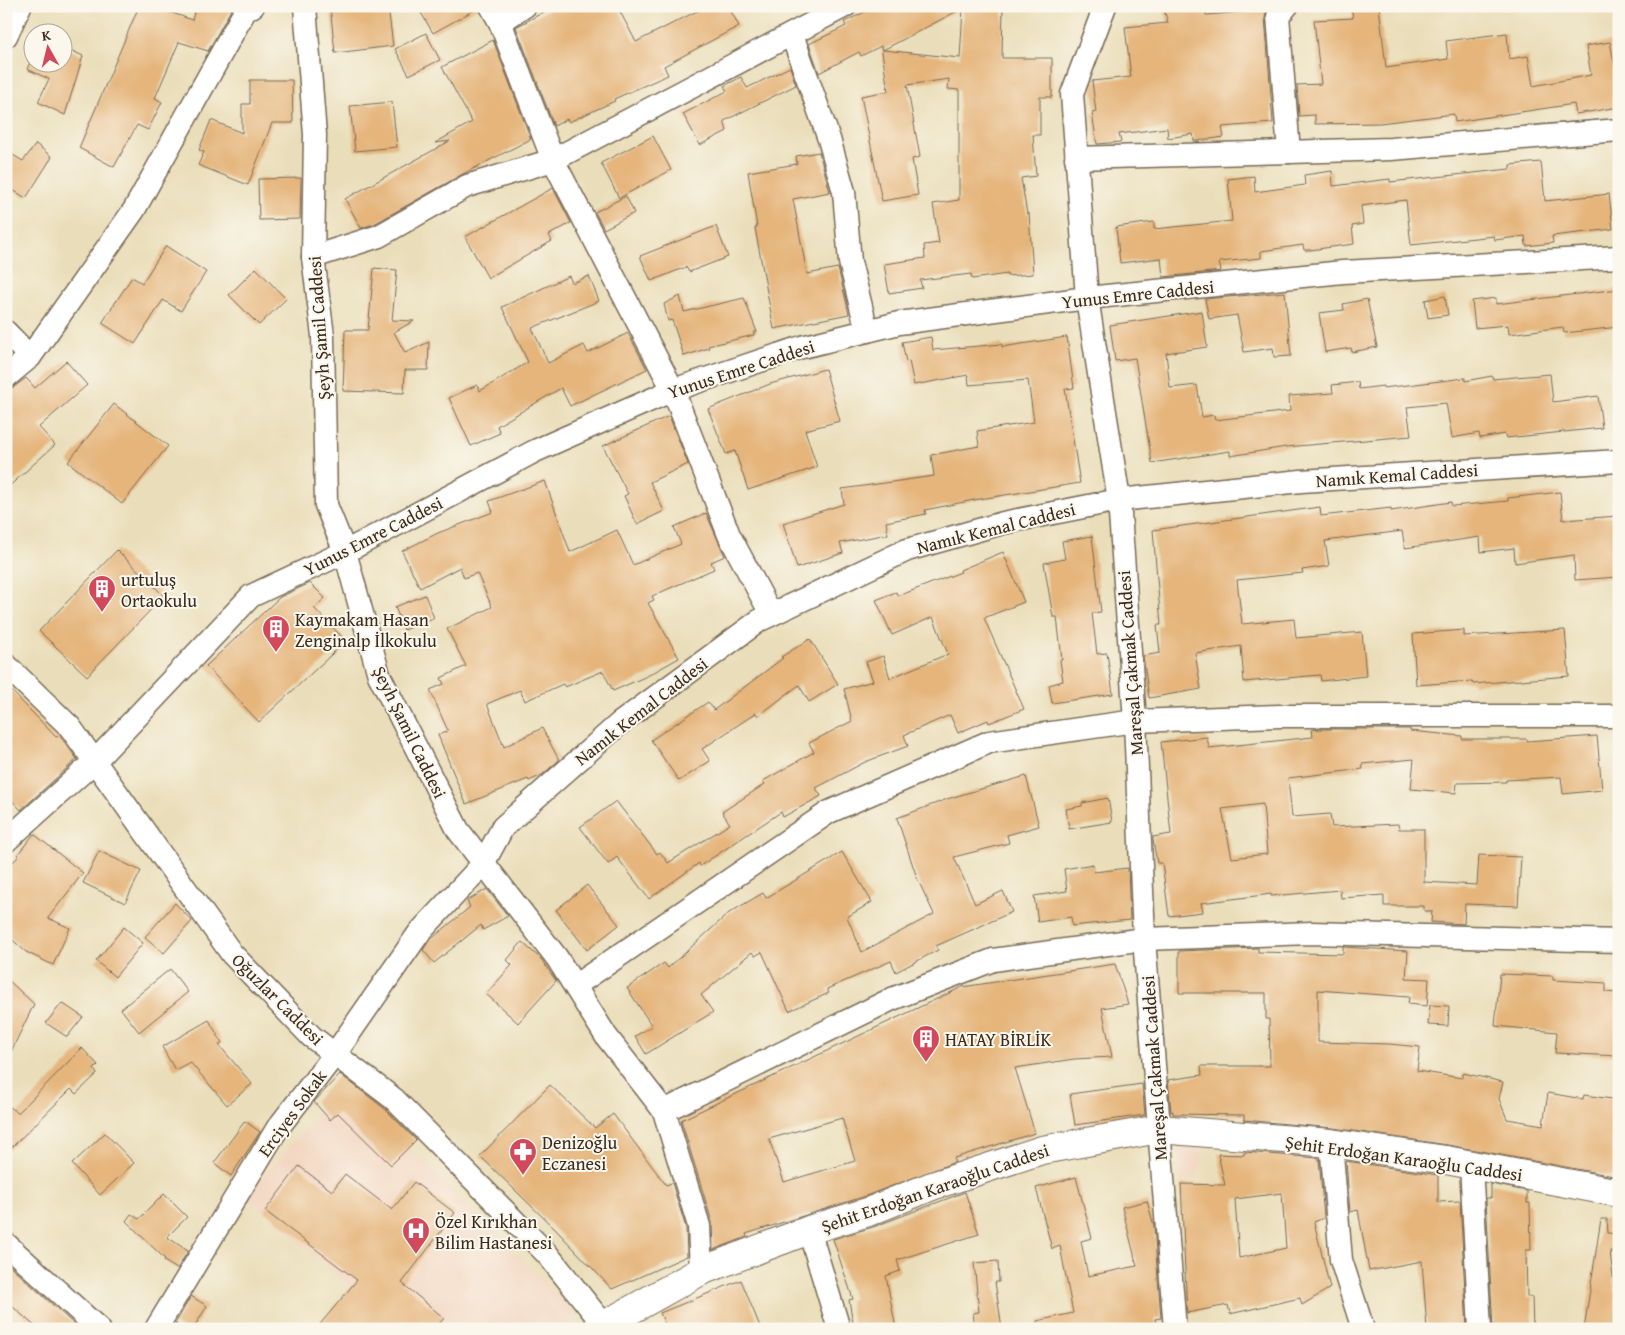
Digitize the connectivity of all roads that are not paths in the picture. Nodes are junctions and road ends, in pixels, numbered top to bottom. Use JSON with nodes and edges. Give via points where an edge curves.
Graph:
{"nodes":[{"id":1,"x":20,"y":6,"type":"edge"},
{"id":2,"x":305,"y":6,"type":"edge"},
{"id":3,"x":525,"y":6,"type":"edge"},
{"id":4,"x":845,"y":6,"type":"edge"},
{"id":5,"x":1105,"y":6,"type":"edge"},
{"id":6,"x":1287,"y":6,"type":"edge"},
{"id":7,"x":245,"y":8,"type":"edge"},
{"id":8,"x":495,"y":14,"type":"edge"},
{"id":9,"x":792,"y":35,"type":"junction"},
{"id":10,"x":6,"y":36,"type":"edge"},
{"id":11,"x":1619,"y":130,"type":"edge"},
{"id":12,"x":1288,"y":152,"type":"junction"},
{"id":13,"x":1076,"y":158,"type":"junction"},
{"id":14,"x":552,"y":160,"type":"junction"},
{"id":15,"x":313,"y":257,"type":"junction"},
{"id":16,"x":1619,"y":257,"type":"edge"},
{"id":17,"x":1087,"y":298,"type":"junction"},
{"id":18,"x":867,"y":331,"type":"junction"},
{"id":19,"x":6,"y":332,"type":"edge"},
{"id":20,"x":30,"y":357,"type":"junction"},
{"id":21,"x":6,"y":377,"type":"edge"},
{"id":22,"x":673,"y":390,"type":"junction"},
{"id":23,"x":1619,"y":461,"type":"edge"},
{"id":24,"x":1119,"y":500,"type":"junction"},
{"id":25,"x":345,"y":552,"type":"junction"},
{"id":26,"x":771,"y":614,"type":"junction"},
{"id":27,"x":6,"y":665,"type":"edge"},
{"id":28,"x":1619,"y":716,"type":"edge"},
{"id":29,"x":1135,"y":721,"type":"junction"},
{"id":30,"x":95,"y":761,"type":"junction"},
{"id":31,"x":7,"y":840,"type":"edge"},
{"id":32,"x":483,"y":864,"type":"junction"},
{"id":33,"x":1144,"y":939,"type":"junction"},
{"id":34,"x":1619,"y":941,"type":"edge"},
{"id":35,"x":576,"y":985,"type":"junction"},
{"id":36,"x":335,"y":1054,"type":"junction"},
{"id":37,"x":664,"y":1111,"type":"junction"},
{"id":38,"x":1159,"y":1129,"type":"junction"},
{"id":39,"x":1331,"y":1143,"type":"junction"},
{"id":40,"x":1471,"y":1165,"type":"junction"},
{"id":41,"x":1619,"y":1193,"type":"edge"},
{"id":42,"x":809,"y":1230,"type":"junction"},
{"id":43,"x":6,"y":1244,"type":"edge"},
{"id":44,"x":701,"y":1271,"type":"junction"},
{"id":45,"x":602,"y":1327,"type":"edge"},
{"id":46,"x":99,"y":1329,"type":"edge"},
{"id":47,"x":156,"y":1329,"type":"edge"},
{"id":48,"x":839,"y":1329,"type":"edge"},
{"id":49,"x":1175,"y":1329,"type":"edge"},
{"id":50,"x":1363,"y":1329,"type":"edge"},
{"id":51,"x":1480,"y":1329,"type":"edge"}],
"edges":[{"from":1,"to":10,"type":"street"},
{"from":2,"to":15,"type":"street","name":"Şeyh Şamil Caddesi","via":[[315,135]]},
{"from":3,"to":8,"type":"street"},
{"from":4,"to":9,"type":"street"},
{"from":5,"to":13,"type":"street","name":"Mareşal Çakmak Caddesi","via":[[1072,94]]},
{"from":6,"to":12,"type":"street","via":[[1278,16]]},
{"from":7,"to":20,"type":"street","via":[[134,210]]},
{"from":8,"to":14,"type":"street"},
{"from":9,"to":14,"type":"street"},
{"from":9,"to":18,"type":"street","via":[[829,138],[844,192],[850,262]]},
{"from":11,"to":12,"type":"street","via":[[1391,149]]},
{"from":12,"to":13,"type":"street"},
{"from":13,"to":17,"type":"street","name":"Mareşal Çakmak Caddesi"},
{"from":14,"to":15,"type":"street","via":[[467,186],[379,236]]},
{"from":14,"to":22,"type":"street"},
{"from":15,"to":25,"type":"street","name":"Şeyh Şamil Caddesi","via":[[323,336],[326,504]]},
{"from":16,"to":17,"type":"street","name":"Yunus Emre Caddesi","via":[[1343,272]]},
{"from":17,"to":18,"type":"street","name":"Yunus Emre Caddesi","via":[[899,323]]},
{"from":17,"to":24,"type":"street","name":"Mareşal Çakmak Caddesi"},
{"from":18,"to":22,"type":"street","name":"Yunus Emre Caddesi","via":[[802,347]]},
{"from":19,"to":20,"type":"street"},
{"from":20,"to":21,"type":"street"},
{"from":22,"to":25,"type":"street","name":"Yunus Emre Caddesi","via":[[535,451]]},
{"from":22,"to":26,"type":"street","via":[[729,535]]},
{"from":23,"to":24,"type":"street","name":"Namık Kemal Caddesi","via":[[1301,481]]},
{"from":24,"to":26,"type":"street","name":"Namık Kemal Caddesi","via":[[1003,523],[907,550]]},
{"from":24,"to":29,"type":"street","name":"Mareşal Çakmak Caddesi"},
{"from":25,"to":30,"type":"street","name":"Yunus Emre Caddesi","via":[[251,596]]},
{"from":25,"to":32,"type":"street","name":"Şeyh Şamil Caddesi","via":[[378,675],[458,830]]},
{"from":26,"to":32,"type":"street","name":"Namık Kemal Caddesi","via":[[620,722],[503,827]]},
{"from":27,"to":30,"type":"street","name":"Oğuzlar Caddesi","via":[[70,727]]},
{"from":28,"to":29,"type":"street","via":[[1280,716]]},
{"from":29,"to":33,"type":"street","name":"Mareşal Çakmak Caddesi"},
{"from":29,"to":35,"type":"street","via":[[989,742],[829,812]]},
{"from":30,"to":31,"type":"street","name":"Yunus Emre Caddesi"},
{"from":30,"to":36,"type":"street","name":"Oğuzlar Caddesi","via":[[232,954],[312,1037]]},
{"from":32,"to":35,"type":"street","name":"Şeyh Şamil Caddesi"},
{"from":32,"to":36,"type":"street","name":"Erciyes Sokak","via":[[419,933]]},
{"from":33,"to":34,"type":"street","via":[[1311,932]]},
{"from":33,"to":37,"type":"street","via":[[993,960],[892,999]]},
{"from":33,"to":38,"type":"street","name":"Mareşal Çakmak Caddesi"},
{"from":35,"to":37,"type":"street","name":"Şeyh Şamil Caddesi","via":[[606,1036]]},
{"from":36,"to":45,"type":"street","name":"Oğuzlar Caddesi","via":[[394,1099],[548,1255]]},
{"from":36,"to":47,"type":"street","name":"Erciyes Sokak","via":[[277,1130]]},
{"from":37,"to":44,"type":"street","name":"Şeyh Şamil Caddesi","via":[[699,1226]]},
{"from":38,"to":39,"type":"main road","name":"Şehit Erdoğan Karaoğlu Caddesi"},
{"from":38,"to":42,"type":"main road","name":"Şehit Erdoğan Karaoğlu Caddesi","via":[[1042,1150]]},
{"from":38,"to":49,"type":"street","name":"Mareşal Çakmak Caddesi"},
{"from":39,"to":40,"type":"main road","name":"Şehit Erdoğan Karaoğlu Caddesi"},
{"from":39,"to":50,"type":"street","via":[[1341,1260]]},
{"from":40,"to":41,"type":"main road","name":"Şehit Erdoğan Karaoğlu Caddesi"},
{"from":40,"to":51,"type":"street"},
{"from":42,"to":44,"type":"main road","name":"Şehit Erdoğan Karaoğlu Caddesi"},
{"from":42,"to":48,"type":"street"},
{"from":43,"to":46,"type":"street"},
{"from":44,"to":45,"type":"main road","name":"Şehit Erdoğan Karaoğlu Caddesi"}]}
